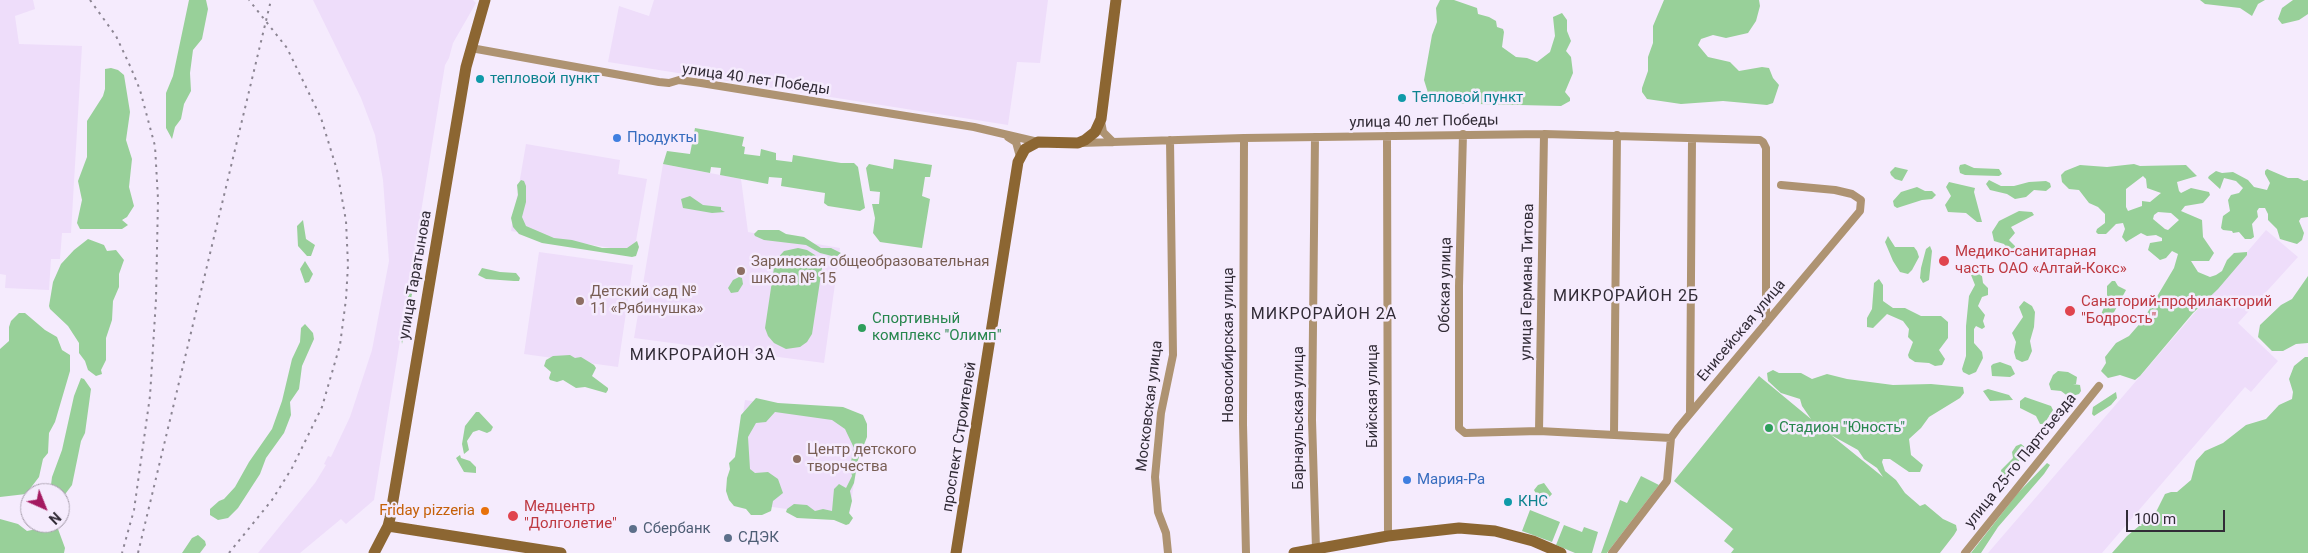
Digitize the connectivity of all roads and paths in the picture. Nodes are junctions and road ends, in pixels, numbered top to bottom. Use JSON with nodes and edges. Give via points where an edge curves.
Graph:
{"nodes":[{"id":1,"x":485,"y":0,"type":"edge"},
{"id":2,"x":1116,"y":0,"type":"edge"},
{"id":3,"x":471,"y":48,"type":"junction"},
{"id":4,"x":1101,"y":118,"type":"junction"},
{"id":5,"x":1002,"y":134,"type":"junction"},
{"id":6,"x":1463,"y":134,"type":"junction"},
{"id":7,"x":1544,"y":134,"type":"junction"},
{"id":8,"x":1617,"y":134,"type":"junction"},
{"id":9,"x":1387,"y":136,"type":"junction"},
{"id":10,"x":1315,"y":137,"type":"junction"},
{"id":11,"x":1244,"y":138,"type":"junction"},
{"id":12,"x":1692,"y":139,"type":"junction"},
{"id":13,"x":1170,"y":140,"type":"junction"},
{"id":14,"x":1038,"y":142,"type":"junction"},
{"id":15,"x":1113,"y":142,"type":"junction"},
{"id":16,"x":1078,"y":143,"type":"junction"},
{"id":17,"x":1020,"y":157,"type":"junction"},
{"id":18,"x":1781,"y":185,"type":"dead end"},
{"id":19,"x":1766,"y":323,"type":"junction"},
{"id":20,"x":2100,"y":386,"type":"dead end"},
{"id":21,"x":1690,"y":413,"type":"junction"},
{"id":22,"x":1539,"y":430,"type":"junction"},
{"id":23,"x":1614,"y":434,"type":"junction"},
{"id":24,"x":1671,"y":438,"type":"junction"},
{"id":25,"x":388,"y":526,"type":"junction"},
{"id":26,"x":1388,"y":536,"type":"junction"},
{"id":27,"x":1316,"y":549,"type":"junction"},
{"id":28,"x":374,"y":553,"type":"edge"},
{"id":29,"x":561,"y":553,"type":"edge"},
{"id":30,"x":956,"y":553,"type":"edge"},
{"id":31,"x":1168,"y":553,"type":"edge"},
{"id":32,"x":1246,"y":553,"type":"edge"},
{"id":33,"x":1294,"y":553,"type":"edge"},
{"id":34,"x":1561,"y":553,"type":"edge"},
{"id":35,"x":1612,"y":553,"type":"edge"},
{"id":36,"x":1965,"y":553,"type":"edge"}],
"edges":[{"from":1,"to":3,"type":"street","name":"улица Таратынова"},
{"from":2,"to":4,"type":"street"},
{"from":3,"to":5,"type":"street","name":"улица 40 лет Победы","via":[[658,82],[701,83]]},
{"from":3,"to":25,"type":"street","name":"улица Таратынова"},
{"from":4,"to":15,"type":"street","via":[[1103,132]]},
{"from":4,"to":16,"type":"street","via":[[1091,136]]},
{"from":5,"to":14,"type":"street","name":"улица 40 лет Победы"},
{"from":5,"to":17,"type":"street","via":[[1016,142]]},
{"from":6,"to":7,"type":"street","name":"улица 40 лет Победы"},
{"from":6,"to":9,"type":"street","name":"улица 40 лет Победы"},
{"from":6,"to":22,"type":"street","name":"Обская улица","via":[[1459,428],[1465,433]]},
{"from":7,"to":8,"type":"street","name":"улица 40 лет Победы"},
{"from":7,"to":22,"type":"street","name":"улица Германа Титова"},
{"from":8,"to":12,"type":"street","name":"улица 40 лет Победы"},
{"from":8,"to":23,"type":"street"},
{"from":9,"to":10,"type":"street","name":"улица 40 лет Победы"},
{"from":9,"to":26,"type":"street","name":"Бийская улица"},
{"from":10,"to":11,"type":"street","name":"улица 40 лет Победы"},
{"from":10,"to":27,"type":"street","name":"Барнаульская улица","via":[[1312,420]]},
{"from":11,"to":13,"type":"street","name":"улица 40 лет Победы"},
{"from":11,"to":32,"type":"street","name":"Новосибирская улица","via":[[1242,405]]},
{"from":12,"to":19,"type":"street","name":"улица 40 лет Победы","via":[[1755,139],[1763,142],[1766,148]]},
{"from":12,"to":21,"type":"street"},
{"from":13,"to":15,"type":"street","name":"улица 40 лет Победы"},
{"from":13,"to":31,"type":"street","name":"Московская улица","via":[[1173,355],[1161,413],[1155,477],[1158,512],[1166,533]]},
{"from":14,"to":16,"type":"street"},
{"from":14,"to":17,"type":"street","via":[[1025,148]]},
{"from":15,"to":16,"type":"street","name":"улица 40 лет Победы"},
{"from":17,"to":30,"type":"street","name":"проспект Строителей"},
{"from":18,"to":19,"type":"street","name":"Енисейская улица","via":[[1852,194],[1861,200],[1861,206]]},
{"from":19,"to":21,"type":"street","name":"Енисейская улица"},
{"from":20,"to":36,"type":"street","name":"улица 25-го Партсъезда"},
{"from":21,"to":24,"type":"street","name":"Енисейская улица"},
{"from":22,"to":23,"type":"street"},
{"from":23,"to":24,"type":"street"},
{"from":24,"to":35,"type":"street","via":[[1667,481]]},
{"from":25,"to":28,"type":"street","name":"улица Таратынова"},
{"from":25,"to":29,"type":"street"},
{"from":26,"to":27,"type":"street"},
{"from":26,"to":34,"type":"street","via":[[1459,528],[1479,529],[1533,541]]},
{"from":27,"to":33,"type":"street"}]}
